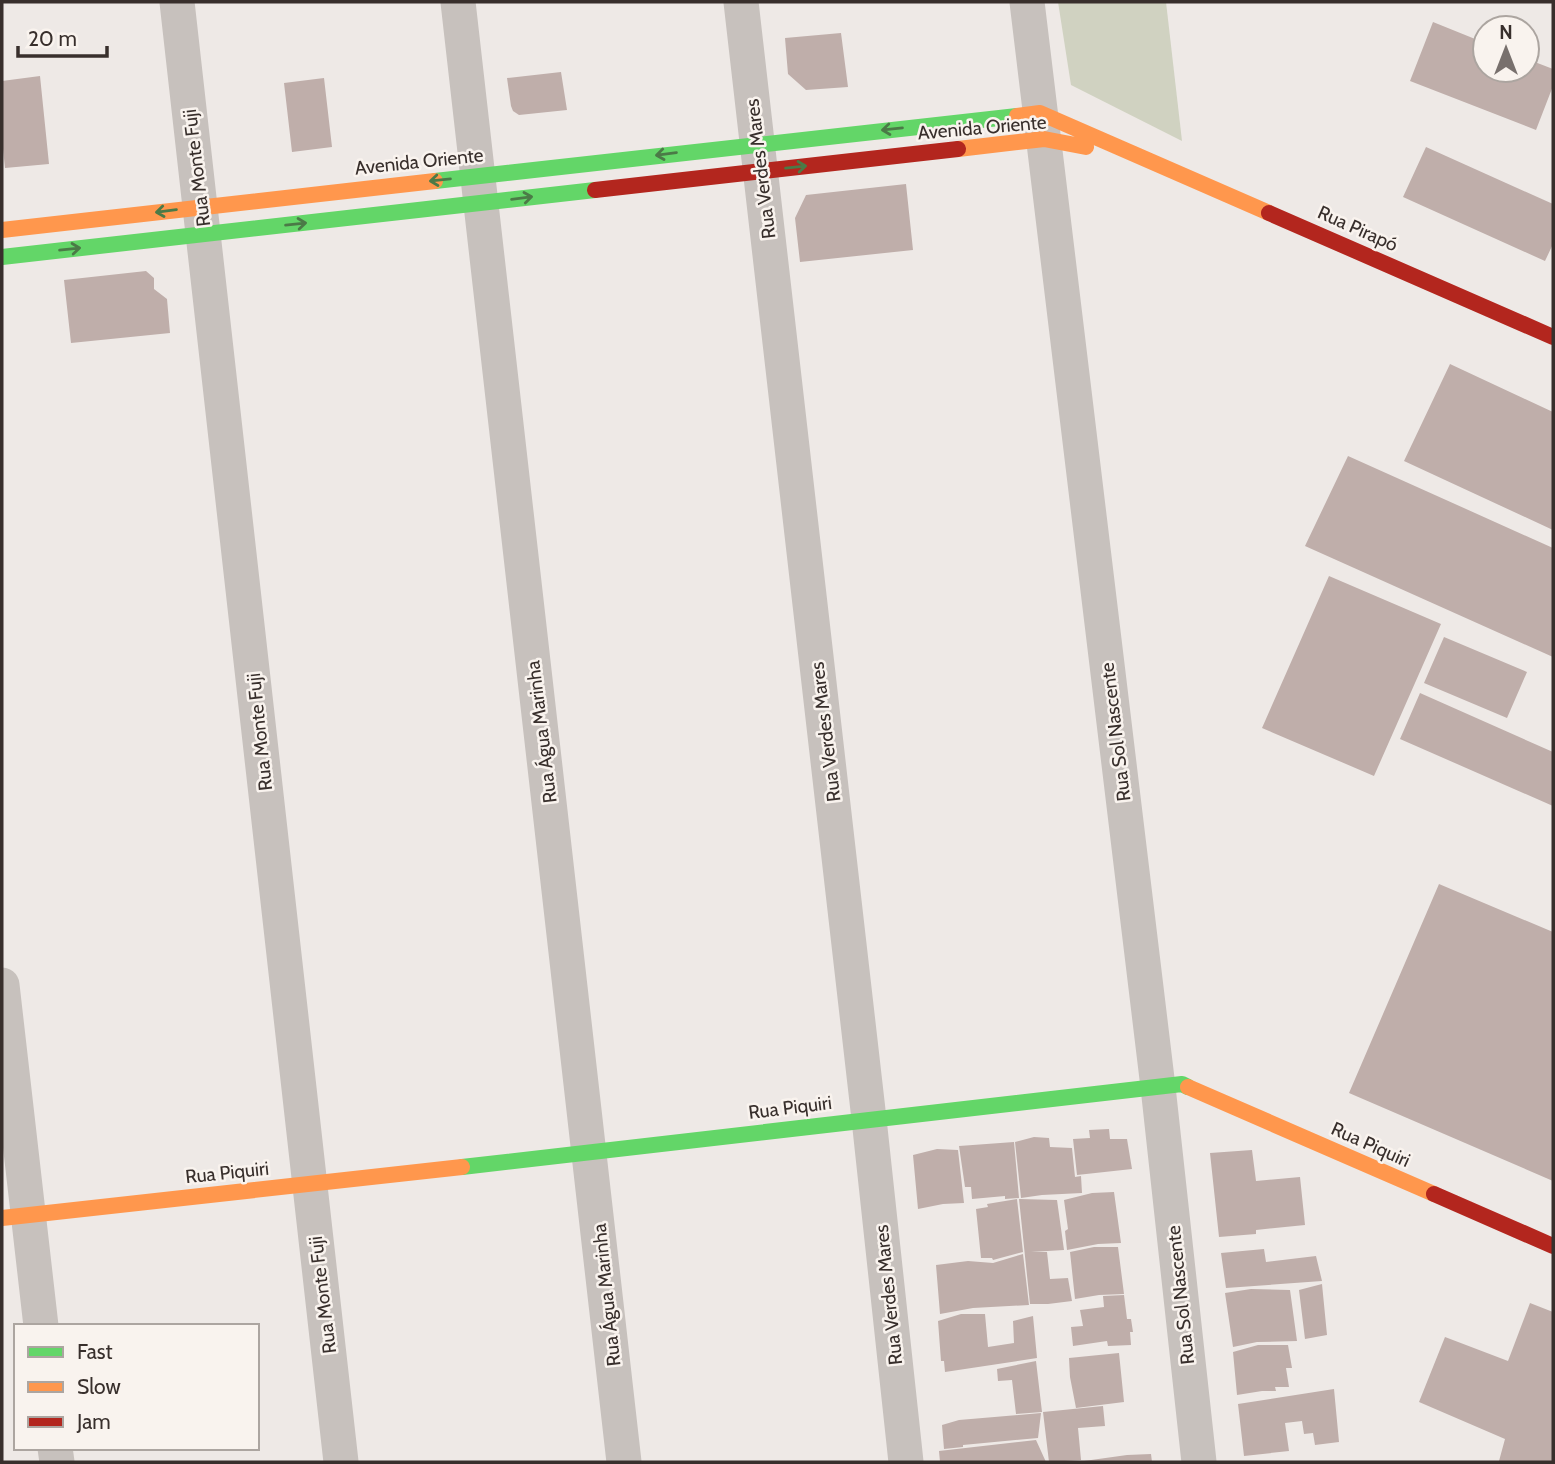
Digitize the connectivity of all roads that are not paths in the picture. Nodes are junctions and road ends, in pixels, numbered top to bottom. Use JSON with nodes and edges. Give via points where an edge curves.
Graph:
{"nodes":[{"id":1,"x":177,"y":2,"type":"edge"},
{"id":2,"x":458,"y":2,"type":"edge"},
{"id":3,"x":741,"y":2,"type":"edge"},
{"id":4,"x":1027,"y":2,"type":"edge"},
{"id":5,"x":1042,"y":126,"type":"junction"},
{"id":6,"x":758,"y":157,"type":"junction"},
{"id":7,"x":1146,"y":159,"type":"junction"},
{"id":8,"x":479,"y":189,"type":"junction"},
{"id":9,"x":202,"y":220,"type":"junction"},
{"id":10,"x":2,"y":230,"type":"edge"},
{"id":11,"x":2,"y":257,"type":"edge"},
{"id":12,"x":1553,"y":337,"type":"edge"},
{"id":13,"x":2,"y":985,"type":"edge"},
{"id":14,"x":1158,"y":1087,"type":"junction"},
{"id":15,"x":869,"y":1119,"type":"junction"},
{"id":16,"x":590,"y":1153,"type":"junction"},
{"id":17,"x":309,"y":1184,"type":"junction"},
{"id":18,"x":15,"y":1217,"type":"edge"},
{"id":19,"x":1553,"y":1246,"type":"edge"},
{"id":20,"x":41,"y":1324,"type":"edge"},
{"id":21,"x":341,"y":1462,"type":"edge"},
{"id":22,"x":624,"y":1462,"type":"edge"},
{"id":23,"x":906,"y":1462,"type":"edge"},
{"id":24,"x":1199,"y":1462,"type":"edge"}],
"edges":[{"from":1,"to":9,"type":"street","name":"Rua Monte Fuji"},
{"from":2,"to":8,"type":"street","name":"Rua Água Marinha"},
{"from":3,"to":6,"type":"street","name":"Rua Verdes Mares"},
{"from":4,"to":5,"type":"street","name":"Rua Sol Nascente"},
{"from":5,"to":6,"type":"street","name":"Avenida Oriente","one_way":true},
{"from":6,"to":5,"type":"street","name":"Avenida Oriente","one_way":true},
{"from":5,"to":7,"type":"street","name":"Avenida Oriente"},
{"from":5,"to":7,"type":"street","name":"Avenida Oriente"},
{"from":5,"to":14,"type":"street","name":"Rua Sol Nascente"},
{"from":6,"to":8,"type":"street","name":"Avenida Oriente","one_way":true},
{"from":8,"to":6,"type":"street","name":"Avenida Oriente","one_way":true},
{"from":6,"to":15,"type":"street","name":"Rua Verdes Mares"},
{"from":7,"to":12,"type":"street","name":"Rua Pirapó"},
{"from":8,"to":9,"type":"street","name":"Avenida Oriente","one_way":true},
{"from":9,"to":8,"type":"street","name":"Avenida Oriente","one_way":true},
{"from":8,"to":16,"type":"street","name":"Rua Água Marinha"},
{"from":9,"to":10,"type":"street","name":"Avenida Oriente","one_way":true},
{"from":11,"to":9,"type":"street","name":"Avenida Oriente","one_way":true},
{"from":9,"to":17,"type":"street","name":"Rua Monte Fuji"},
{"from":13,"to":18,"type":"street"},
{"from":14,"to":15,"type":"street","name":"Rua Piquiri"},
{"from":14,"to":19,"type":"street","name":"Rua Piquiri","via":[[1182,1084]]},
{"from":14,"to":24,"type":"street","name":"Rua Sol Nascente"},
{"from":15,"to":16,"type":"street","name":"Rua Piquiri"},
{"from":15,"to":23,"type":"street","name":"Rua Verdes Mares"},
{"from":16,"to":17,"type":"street","name":"Rua Piquiri"},
{"from":16,"to":22,"type":"street","name":"Rua Água Marinha"},
{"from":17,"to":18,"type":"street","name":"Rua Piquiri"},
{"from":17,"to":21,"type":"street","name":"Rua Monte Fuji"},
{"from":18,"to":20,"type":"street"}]}
